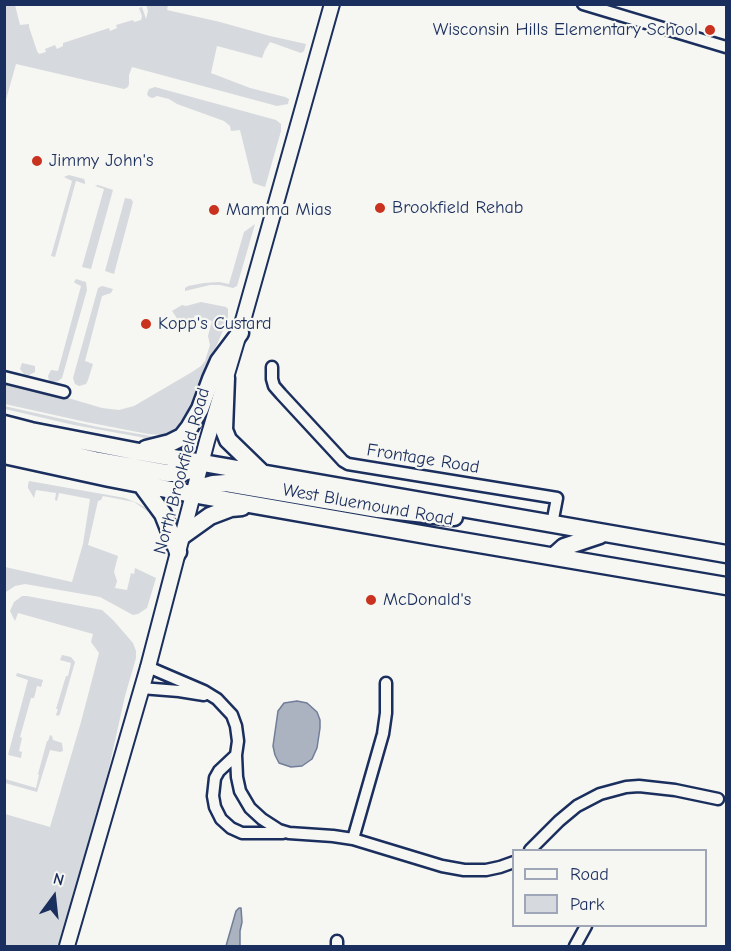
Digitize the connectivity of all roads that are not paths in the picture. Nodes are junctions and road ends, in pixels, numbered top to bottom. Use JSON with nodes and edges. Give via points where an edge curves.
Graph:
{"nodes":[{"id":1,"x":332,"y":4,"type":"edge"},
{"id":2,"x":583,"y":4,"type":"edge"},
{"id":3,"x":726,"y":47,"type":"edge"},
{"id":4,"x":240,"y":333,"type":"junction"},
{"id":5,"x":272,"y":367,"type":"dead end"},
{"id":6,"x":4,"y":376,"type":"edge"},
{"id":7,"x":226,"y":378,"type":"junction"},
{"id":8,"x":64,"y":392,"type":"dead end"},
{"id":9,"x":4,"y":424,"type":"edge"},
{"id":10,"x":4,"y":440,"type":"edge"},
{"id":11,"x":134,"y":450,"type":"junction"},
{"id":12,"x":4,"y":455,"type":"edge"},
{"id":13,"x":201,"y":462,"type":"junction"},
{"id":14,"x":262,"y":473,"type":"junction"},
{"id":15,"x":141,"y":484,"type":"junction"},
{"id":16,"x":192,"y":494,"type":"junction"},
{"id":17,"x":257,"y":505,"type":"junction"},
{"id":18,"x":509,"y":516,"type":"junction"},
{"id":19,"x":552,"y":524,"type":"junction"},
{"id":20,"x":604,"y":534,"type":"junction"},
{"id":21,"x":180,"y":544,"type":"junction"},
{"id":22,"x":726,"y":554,"type":"edge"},
{"id":23,"x":554,"y":556,"type":"junction"},
{"id":24,"x":726,"y":577,"type":"edge"},
{"id":25,"x":686,"y":579,"type":"junction"},
{"id":26,"x":726,"y":586,"type":"edge"},
{"id":27,"x":148,"y":667,"type":"junction"},
{"id":28,"x":386,"y":682,"type":"dead end"},
{"id":29,"x":141,"y":688,"type":"junction"},
{"id":30,"x":216,"y":699,"type":"junction"},
{"id":31,"x":236,"y":755,"type":"junction"},
{"id":32,"x":718,"y":799,"type":"dead end"},
{"id":33,"x":289,"y":833,"type":"junction"},
{"id":34,"x":353,"y":839,"type":"junction"},
{"id":35,"x":531,"y":849,"type":"edge"},
{"id":36,"x":512,"y":862,"type":"edge"},
{"id":37,"x":585,"y":927,"type":"edge"},
{"id":38,"x":67,"y":946,"type":"edge"},
{"id":39,"x":575,"y":946,"type":"edge"}],
"edges":[{"from":1,"to":4,"type":"street","name":"North Brookfield Road"},
{"from":2,"to":3,"type":"street"},
{"from":4,"to":7,"type":"street","name":"North Brookfield Road"},
{"from":4,"to":11,"type":"main road","via":[[219,361],[200,409],[182,437],[155,448]]},
{"from":5,"to":19,"type":"street","name":"Frontage Road","via":[[274,386],[348,464],[557,498]]},
{"from":6,"to":8,"type":"street"},
{"from":7,"to":13,"type":"street","name":"North Brookfield Road"},
{"from":7,"to":14,"type":"main road","via":[[224,430],[228,440]]},
{"from":9,"to":11,"type":"main road","name":"West Bluemound Road"},
{"from":10,"to":13,"type":"main road","via":[[167,473],[190,470]]},
{"from":11,"to":13,"type":"main road","name":"West Bluemound Road"},
{"from":12,"to":15,"type":"main road","name":"West Bluemound Road"},
{"from":13,"to":14,"type":"main road","name":"West Bluemound Road"},
{"from":13,"to":16,"type":"street","name":"North Brookfield Road"},
{"from":14,"to":18,"type":"main road","name":"West Bluemound Road"},
{"from":15,"to":16,"type":"main road","name":"West Bluemound Road"},
{"from":15,"to":21,"type":"main road"},
{"from":16,"to":17,"type":"main road","name":"West Bluemound Road"},
{"from":16,"to":18,"type":"main road","via":[[202,487],[226,483],[378,509],[453,517]]},
{"from":16,"to":21,"type":"street","name":"North Brookfield Road"},
{"from":17,"to":21,"type":"main road","via":[[231,508],[210,516]]},
{"from":17,"to":23,"type":"main road","name":"West Bluemound Road"},
{"from":18,"to":19,"type":"main road","name":"West Bluemound Road"},
{"from":19,"to":20,"type":"main road","name":"West Bluemound Road"},
{"from":20,"to":22,"type":"main road","name":"West Bluemound Road"},
{"from":20,"to":23,"type":"main road","via":[[564,547]]},
{"from":21,"to":27,"type":"street","name":"North Brookfield Road"},
{"from":23,"to":25,"type":"main road","name":"West Bluemound Road"},
{"from":24,"to":25,"type":"main road"},
{"from":25,"to":26,"type":"main road","name":"West Bluemound Road"},
{"from":27,"to":29,"type":"street","name":"North Brookfield Road"},
{"from":27,"to":30,"type":"street"},
{"from":28,"to":34,"type":"street","via":[[383,734]]},
{"from":29,"to":30,"type":"street"},
{"from":29,"to":38,"type":"street","name":"North Brookfield Road"},
{"from":30,"to":31,"type":"street","via":[[232,715],[236,726]]},
{"from":31,"to":33,"type":"street","via":[[240,791],[250,808],[270,825]]},
{"from":31,"to":33,"type":"street","via":[[216,778],[213,796],[221,819],[242,833]]},
{"from":32,"to":35,"type":"street","via":[[675,790],[626,788],[577,806]]},
{"from":33,"to":34,"type":"street"},
{"from":34,"to":36,"type":"street","via":[[464,870],[486,870]]},
{"from":37,"to":39,"type":"street"}]}
